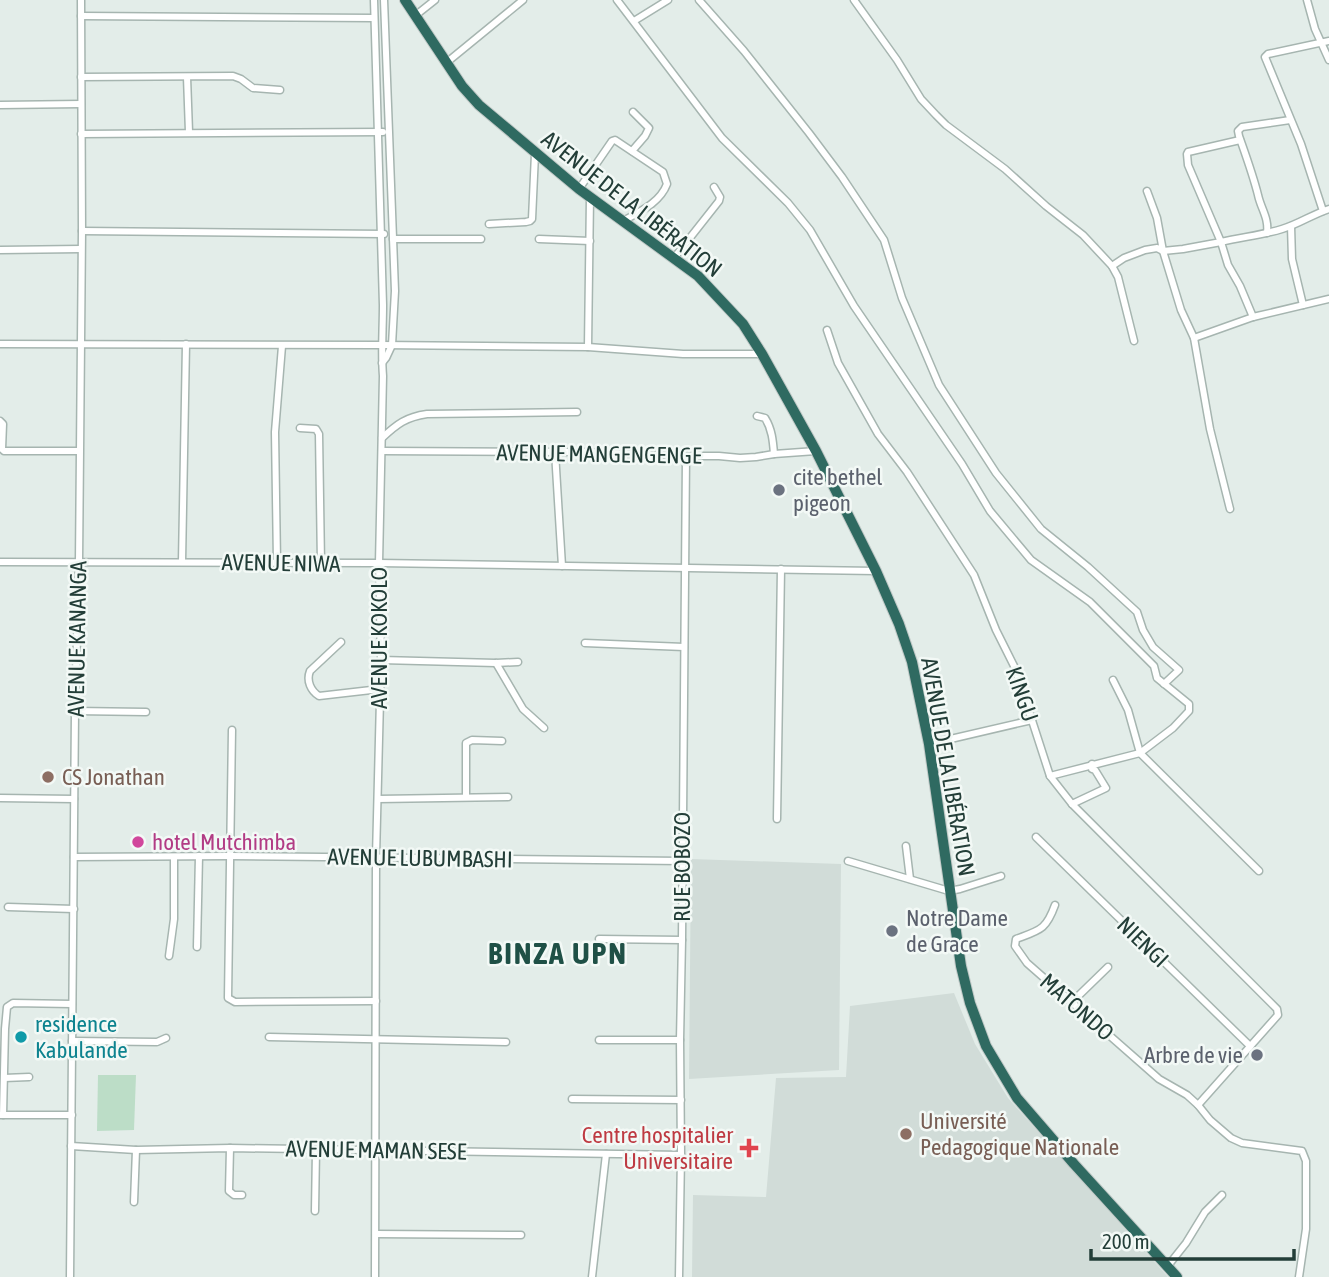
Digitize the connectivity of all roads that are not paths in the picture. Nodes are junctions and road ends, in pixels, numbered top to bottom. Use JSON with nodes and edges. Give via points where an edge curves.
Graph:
{"nodes":[{"id":1,"x":81,"y":0,"type":"edge"},
{"id":2,"x":374,"y":0,"type":"edge"},
{"id":3,"x":384,"y":0,"type":"edge"},
{"id":4,"x":405,"y":0,"type":"edge"},
{"id":5,"x":435,"y":0,"type":"edge"},
{"id":6,"x":523,"y":0,"type":"edge"},
{"id":7,"x":617,"y":0,"type":"edge"},
{"id":8,"x":668,"y":0,"type":"edge"},
{"id":9,"x":699,"y":0,"type":"edge"},
{"id":10,"x":854,"y":0,"type":"edge"},
{"id":11,"x":1307,"y":0,"type":"edge"},
{"id":12,"x":416,"y":15,"type":"junction"},
{"id":13,"x":81,"y":16,"type":"junction"},
{"id":14,"x":374,"y":18,"type":"junction"},
{"id":15,"x":634,"y":21,"type":"junction"},
{"id":16,"x":1329,"y":41,"type":"edge"},
{"id":17,"x":1320,"y":43,"type":"junction"},
{"id":18,"x":1329,"y":60,"type":"edge"},
{"id":19,"x":446,"y":63,"type":"junction"},
{"id":20,"x":81,"y":77,"type":"junction"},
{"id":21,"x":187,"y":77,"type":"junction"},
{"id":22,"x":280,"y":90,"type":"dead end"},
{"id":23,"x":81,"y":104,"type":"junction"},
{"id":24,"x":0,"y":105,"type":"edge"},
{"id":25,"x":633,"y":112,"type":"dead end"},
{"id":26,"x":1290,"y":120,"type":"junction"},
{"id":27,"x":189,"y":132,"type":"junction"},
{"id":28,"x":379,"y":132,"type":"junction"},
{"id":29,"x":388,"y":132,"type":"junction"},
{"id":30,"x":81,"y":134,"type":"junction"},
{"id":31,"x":1240,"y":140,"type":"junction"},
{"id":32,"x":632,"y":151,"type":"junction"},
{"id":33,"x":535,"y":154,"type":"junction"},
{"id":34,"x":714,"y":187,"type":"dead end"},
{"id":35,"x":579,"y":189,"type":"junction"},
{"id":36,"x":1147,"y":191,"type":"dead end"},
{"id":37,"x":590,"y":197,"type":"junction"},
{"id":38,"x":1326,"y":210,"type":"edge"},
{"id":39,"x":623,"y":221,"type":"junction"},
{"id":40,"x":489,"y":224,"type":"dead end"},
{"id":41,"x":1291,"y":226,"type":"junction"},
{"id":42,"x":82,"y":231,"type":"junction"},
{"id":43,"x":1267,"y":233,"type":"junction"},
{"id":44,"x":382,"y":234,"type":"junction"},
{"id":45,"x":393,"y":236,"type":"junction"},
{"id":46,"x":481,"y":239,"type":"dead end"},
{"id":47,"x":539,"y":239,"type":"dead end"},
{"id":48,"x":590,"y":241,"type":"junction"},
{"id":49,"x":1222,"y":242,"type":"junction"},
{"id":50,"x":81,"y":249,"type":"junction"},
{"id":51,"x":0,"y":250,"type":"edge"},
{"id":52,"x":1163,"y":251,"type":"junction"},
{"id":53,"x":674,"y":258,"type":"junction"},
{"id":54,"x":1112,"y":266,"type":"junction"},
{"id":55,"x":1329,"y":299,"type":"edge"},
{"id":56,"x":1303,"y":305,"type":"junction"},
{"id":57,"x":1253,"y":317,"type":"junction"},
{"id":58,"x":827,"y":330,"type":"dead end"},
{"id":59,"x":1194,"y":338,"type":"junction"},
{"id":60,"x":1134,"y":341,"type":"dead end"},
{"id":61,"x":0,"y":344,"type":"edge"},
{"id":62,"x":186,"y":344,"type":"junction"},
{"id":63,"x":80,"y":345,"type":"junction"},
{"id":64,"x":381,"y":345,"type":"junction"},
{"id":65,"x":392,"y":345,"type":"junction"},
{"id":66,"x":282,"y":346,"type":"junction"},
{"id":67,"x":588,"y":347,"type":"junction"},
{"id":68,"x":762,"y":354,"type":"junction"},
{"id":69,"x":382,"y":363,"type":"junction"},
{"id":70,"x":577,"y":412,"type":"dead end"},
{"id":71,"x":757,"y":416,"type":"dead end"},
{"id":72,"x":0,"y":421,"type":"edge"},
{"id":73,"x":300,"y":428,"type":"dead end"},
{"id":74,"x":382,"y":438,"type":"junction"},
{"id":75,"x":79,"y":451,"type":"junction"},
{"id":76,"x":382,"y":451,"type":"junction"},
{"id":77,"x":816,"y":451,"type":"junction"},
{"id":78,"x":555,"y":452,"type":"junction"},
{"id":79,"x":774,"y":454,"type":"junction"},
{"id":80,"x":686,"y":456,"type":"junction"},
{"id":81,"x":1230,"y":509,"type":"dead end"},
{"id":82,"x":0,"y":562,"type":"edge"},
{"id":83,"x":79,"y":562,"type":"junction"},
{"id":84,"x":182,"y":562,"type":"junction"},
{"id":85,"x":277,"y":562,"type":"junction"},
{"id":86,"x":379,"y":563,"type":"junction"},
{"id":87,"x":321,"y":564,"type":"junction"},
{"id":88,"x":562,"y":566,"type":"junction"},
{"id":89,"x":686,"y":568,"type":"junction"},
{"id":90,"x":780,"y":569,"type":"junction"},
{"id":91,"x":876,"y":571,"type":"junction"},
{"id":92,"x":341,"y":642,"type":"dead end"},
{"id":93,"x":585,"y":643,"type":"dead end"},
{"id":94,"x":684,"y":646,"type":"junction"},
{"id":95,"x":380,"y":660,"type":"junction"},
{"id":96,"x":518,"y":662,"type":"dead end"},
{"id":97,"x":496,"y":663,"type":"junction"},
{"id":98,"x":1113,"y":680,"type":"dead end"},
{"id":99,"x":1164,"y":684,"type":"junction"},
{"id":100,"x":380,"y":689,"type":"junction"},
{"id":101,"x":75,"y":711,"type":"junction"},
{"id":102,"x":146,"y":712,"type":"dead end"},
{"id":103,"x":1031,"y":720,"type":"junction"},
{"id":104,"x":544,"y":728,"type":"dead end"},
{"id":105,"x":232,"y":730,"type":"dead end"},
{"id":106,"x":502,"y":741,"type":"dead end"},
{"id":107,"x":929,"y":744,"type":"junction"},
{"id":108,"x":1140,"y":753,"type":"junction"},
{"id":109,"x":1092,"y":764,"type":"junction"},
{"id":110,"x":1050,"y":776,"type":"junction"},
{"id":111,"x":466,"y":797,"type":"junction"},
{"id":112,"x":508,"y":797,"type":"dead end"},
{"id":113,"x":0,"y":798,"type":"edge"},
{"id":114,"x":74,"y":799,"type":"junction"},
{"id":115,"x":378,"y":799,"type":"junction"},
{"id":116,"x":1072,"y":804,"type":"junction"},
{"id":117,"x":777,"y":819,"type":"dead end"},
{"id":118,"x":1036,"y":837,"type":"dead end"},
{"id":119,"x":906,"y":846,"type":"dead end"},
{"id":120,"x":199,"y":856,"type":"junction"},
{"id":121,"x":230,"y":856,"type":"junction"},
{"id":122,"x":174,"y":857,"type":"junction"},
{"id":123,"x":376,"y":857,"type":"junction"},
{"id":124,"x":75,"y":858,"type":"junction"},
{"id":125,"x":682,"y":861,"type":"junction"},
{"id":126,"x":848,"y":861,"type":"dead end"},
{"id":127,"x":1259,"y":871,"type":"dead end"},
{"id":128,"x":1001,"y":876,"type":"dead end"},
{"id":129,"x":910,"y":879,"type":"junction"},
{"id":130,"x":949,"y":891,"type":"junction"},
{"id":131,"x":1055,"y":905,"type":"dead end"},
{"id":132,"x":8,"y":906,"type":"dead end"},
{"id":133,"x":74,"y":909,"type":"junction"},
{"id":134,"x":599,"y":939,"type":"dead end"},
{"id":135,"x":682,"y":940,"type":"junction"},
{"id":136,"x":197,"y":947,"type":"dead end"},
{"id":137,"x":169,"y":956,"type":"dead end"},
{"id":138,"x":1108,"y":967,"type":"dead end"},
{"id":139,"x":376,"y":1001,"type":"junction"},
{"id":140,"x":1072,"y":1002,"type":"junction"},
{"id":141,"x":72,"y":1004,"type":"junction"},
{"id":142,"x":3,"y":1007,"type":"edge"},
{"id":143,"x":2,"y":1029,"type":"edge"},
{"id":144,"x":269,"y":1037,"type":"dead end"},
{"id":145,"x":166,"y":1038,"type":"dead end"},
{"id":146,"x":376,"y":1040,"type":"junction"},
{"id":147,"x":599,"y":1040,"type":"dead end"},
{"id":148,"x":680,"y":1040,"type":"junction"},
{"id":149,"x":72,"y":1041,"type":"junction"},
{"id":150,"x":506,"y":1042,"type":"dead end"},
{"id":151,"x":1250,"y":1046,"type":"junction"},
{"id":152,"x":2,"y":1075,"type":"edge"},
{"id":153,"x":29,"y":1077,"type":"dead end"},
{"id":154,"x":572,"y":1099,"type":"dead end"},
{"id":155,"x":681,"y":1100,"type":"junction"},
{"id":156,"x":1198,"y":1105,"type":"junction"},
{"id":157,"x":1,"y":1115,"type":"edge"},
{"id":158,"x":72,"y":1115,"type":"junction"},
{"id":159,"x":71,"y":1146,"type":"junction"},
{"id":160,"x":230,"y":1148,"type":"junction"},
{"id":161,"x":136,"y":1150,"type":"junction"},
{"id":162,"x":316,"y":1150,"type":"junction"},
{"id":163,"x":376,"y":1150,"type":"junction"},
{"id":164,"x":606,"y":1154,"type":"junction"},
{"id":165,"x":681,"y":1155,"type":"junction"},
{"id":166,"x":242,"y":1195,"type":"dead end"},
{"id":167,"x":1222,"y":1195,"type":"dead end"},
{"id":168,"x":134,"y":1202,"type":"dead end"},
{"id":169,"x":315,"y":1210,"type":"dead end"},
{"id":170,"x":376,"y":1234,"type":"junction"},
{"id":171,"x":521,"y":1236,"type":"dead end"},
{"id":172,"x":1167,"y":1267,"type":"junction"},
{"id":173,"x":71,"y":1277,"type":"edge"},
{"id":174,"x":375,"y":1277,"type":"edge"},
{"id":175,"x":592,"y":1277,"type":"edge"},
{"id":176,"x":679,"y":1277,"type":"edge"},
{"id":177,"x":1177,"y":1277,"type":"edge"},
{"id":178,"x":1299,"y":1277,"type":"edge"}],
"edges":[{"from":1,"to":13,"type":"street","name":"AVENUE KANANGA"},
{"from":2,"to":14,"type":"street","name":"AVENUE KOKOLO"},
{"from":3,"to":29,"type":"street"},
{"from":4,"to":12,"type":"highway","name":"AVENUE DE LA LIBÉRATION"},
{"from":5,"to":12,"type":"street"},
{"from":6,"to":19,"type":"street"},
{"from":7,"to":15,"type":"street"},
{"from":8,"to":15,"type":"street"},
{"from":9,"to":99,"type":"street","via":[[809,132],[884,240],[902,298],[939,385],[996,473],[1041,528],[1137,612],[1153,647],[1179,670]]},
{"from":10,"to":54,"type":"street","via":[[936,115],[1083,235]]},
{"from":11,"to":17,"type":"street"},
{"from":12,"to":19,"type":"highway","name":"AVENUE DE LA LIBÉRATION"},
{"from":13,"to":14,"type":"street"},
{"from":13,"to":20,"type":"street","name":"AVENUE KANANGA"},
{"from":14,"to":28,"type":"street","name":"AVENUE KOKOLO"},
{"from":15,"to":99,"type":"street","via":[[722,138],[810,230],[854,306],[990,511],[1031,560],[1090,602],[1128,639]]},
{"from":16,"to":17,"type":"street"},
{"from":17,"to":18,"type":"street"},
{"from":17,"to":26,"type":"street","via":[[1265,57]]},
{"from":19,"to":33,"type":"highway","name":"AVENUE DE LA LIBÉRATION","via":[[478,105]]},
{"from":20,"to":21,"type":"street"},
{"from":20,"to":23,"type":"street","name":"AVENUE KANANGA"},
{"from":21,"to":22,"type":"street","via":[[238,77],[253,88]]},
{"from":21,"to":27,"type":"street"},
{"from":23,"to":24,"type":"street"},
{"from":23,"to":30,"type":"street","name":"AVENUE KANANGA"},
{"from":25,"to":32,"type":"street","via":[[649,128]]},
{"from":26,"to":31,"type":"street","via":[[1242,127]]},
{"from":26,"to":38,"type":"street"},
{"from":27,"to":28,"type":"street"},
{"from":27,"to":30,"type":"street"},
{"from":28,"to":29,"type":"street"},
{"from":28,"to":44,"type":"street","name":"AVENUE KOKOLO"},
{"from":29,"to":45,"type":"street"},
{"from":30,"to":42,"type":"street","name":"AVENUE KANANGA"},
{"from":31,"to":43,"type":"street","via":[[1267,220]]},
{"from":31,"to":49,"type":"street","via":[[1186,154]]},
{"from":32,"to":35,"type":"street","via":[[612,141]]},
{"from":32,"to":39,"type":"street","via":[[663,172],[667,184],[653,203]]},
{"from":33,"to":35,"type":"highway","name":"AVENUE DE LA LIBÉRATION"},
{"from":33,"to":40,"type":"street","via":[[532,219]]},
{"from":34,"to":53,"type":"street","via":[[719,201]]},
{"from":35,"to":37,"type":"highway","name":"AVENUE DE LA LIBÉRATION"},
{"from":36,"to":52,"type":"street"},
{"from":37,"to":39,"type":"highway","name":"AVENUE DE LA LIBÉRATION"},
{"from":37,"to":48,"type":"street"},
{"from":38,"to":41,"type":"street"},
{"from":39,"to":53,"type":"highway","name":"AVENUE DE LA LIBÉRATION"},
{"from":41,"to":43,"type":"street"},
{"from":41,"to":56,"type":"street","via":[[1292,259]]},
{"from":42,"to":44,"type":"street"},
{"from":42,"to":50,"type":"street","name":"AVENUE KANANGA"},
{"from":43,"to":49,"type":"street"},
{"from":44,"to":45,"type":"street"},
{"from":44,"to":64,"type":"street","name":"AVENUE KOKOLO"},
{"from":45,"to":46,"type":"street"},
{"from":45,"to":65,"type":"street"},
{"from":47,"to":48,"type":"street"},
{"from":48,"to":67,"type":"street"},
{"from":49,"to":52,"type":"street"},
{"from":49,"to":57,"type":"street"},
{"from":50,"to":51,"type":"street"},
{"from":50,"to":63,"type":"street","name":"AVENUE KANANGA"},
{"from":52,"to":54,"type":"street","via":[[1135,252]]},
{"from":52,"to":59,"type":"street"},
{"from":53,"to":68,"type":"highway","name":"AVENUE DE LA LIBÉRATION","via":[[729,306]]},
{"from":54,"to":60,"type":"street"},
{"from":55,"to":56,"type":"street"},
{"from":56,"to":57,"type":"street"},
{"from":57,"to":59,"type":"street"},
{"from":58,"to":103,"type":"street","name":"KINGU","via":[[838,363],[878,434],[974,575],[1015,668]]},
{"from":59,"to":81,"type":"street"},
{"from":61,"to":63,"type":"street"},
{"from":62,"to":63,"type":"street"},
{"from":62,"to":66,"type":"street"},
{"from":62,"to":84,"type":"street"},
{"from":63,"to":75,"type":"street","name":"AVENUE KANANGA"},
{"from":64,"to":65,"type":"street"},
{"from":64,"to":66,"type":"street"},
{"from":64,"to":69,"type":"street","name":"AVENUE KOKOLO"},
{"from":65,"to":67,"type":"street"},
{"from":65,"to":69,"type":"street"},
{"from":66,"to":85,"type":"street","via":[[275,432]]},
{"from":67,"to":68,"type":"street"},
{"from":68,"to":77,"type":"highway","name":"AVENUE DE LA LIBÉRATION"},
{"from":69,"to":74,"type":"street","name":"AVENUE KOKOLO"},
{"from":70,"to":74,"type":"street","via":[[427,414],[402,421]]},
{"from":71,"to":79,"type":"street","via":[[768,422]]},
{"from":72,"to":75,"type":"street","via":[[4,424],[4,451]]},
{"from":73,"to":87,"type":"street","via":[[316,429],[319,434]]},
{"from":74,"to":76,"type":"street","name":"AVENUE KOKOLO"},
{"from":75,"to":83,"type":"street","name":"AVENUE KANANGA"},
{"from":76,"to":78,"type":"street","name":"AVENUE MANGENGENGE"},
{"from":76,"to":86,"type":"street","name":"AVENUE KOKOLO"},
{"from":77,"to":79,"type":"street","name":"AVENUE MANGENGENGE"},
{"from":77,"to":91,"type":"highway","name":"AVENUE DE LA LIBÉRATION"},
{"from":78,"to":80,"type":"street","name":"AVENUE MANGENGENGE"},
{"from":78,"to":88,"type":"street"},
{"from":79,"to":80,"type":"street","name":"AVENUE MANGENGENGE"},
{"from":80,"to":89,"type":"street","name":"RUE BOBOZO"},
{"from":82,"to":83,"type":"street","name":"AVENUE NIWA"},
{"from":83,"to":84,"type":"street","name":"AVENUE NIWA"},
{"from":83,"to":101,"type":"street","name":"AVENUE KANANGA"},
{"from":84,"to":85,"type":"street","name":"AVENUE NIWA"},
{"from":85,"to":87,"type":"street","name":"AVENUE NIWA"},
{"from":86,"to":87,"type":"street","name":"AVENUE NIWA"},
{"from":86,"to":88,"type":"street","name":"AVENUE NIWA"},
{"from":86,"to":95,"type":"street","name":"AVENUE KOKOLO"},
{"from":88,"to":89,"type":"street","name":"AVENUE NIWA"},
{"from":89,"to":90,"type":"street","name":"AVENUE NIWA"},
{"from":89,"to":94,"type":"street","name":"RUE BOBOZO"},
{"from":90,"to":91,"type":"street","name":"AVENUE NIWA"},
{"from":90,"to":117,"type":"street"},
{"from":91,"to":107,"type":"highway","name":"AVENUE DE LA LIBÉRATION","via":[[912,662]]},
{"from":92,"to":100,"type":"street","via":[[310,671],[311,690],[319,696]]},
{"from":93,"to":94,"type":"street"},
{"from":94,"to":125,"type":"street","name":"RUE BOBOZO"},
{"from":95,"to":97,"type":"street"},
{"from":95,"to":100,"type":"street","name":"AVENUE KOKOLO"},
{"from":96,"to":97,"type":"street"},
{"from":97,"to":104,"type":"street","via":[[523,709]]},
{"from":98,"to":108,"type":"street","via":[[1128,710]]},
{"from":99,"to":108,"type":"street","via":[[1189,704],[1189,711]]},
{"from":100,"to":115,"type":"street","name":"AVENUE KOKOLO"},
{"from":101,"to":102,"type":"street"},
{"from":101,"to":114,"type":"street","name":"AVENUE KANANGA"},
{"from":103,"to":107,"type":"street"},
{"from":103,"to":110,"type":"street","name":"KINGU"},
{"from":105,"to":121,"type":"street"},
{"from":106,"to":111,"type":"street","via":[[466,743]]},
{"from":107,"to":130,"type":"highway","name":"AVENUE DE LA LIBÉRATION"},
{"from":108,"to":109,"type":"street"},
{"from":108,"to":127,"type":"street"},
{"from":109,"to":110,"type":"street"},
{"from":109,"to":116,"type":"street","via":[[1106,788]]},
{"from":110,"to":116,"type":"street","name":"KINGU"},
{"from":111,"to":112,"type":"street"},
{"from":111,"to":115,"type":"street"},
{"from":113,"to":114,"type":"street"},
{"from":114,"to":124,"type":"street","name":"AVENUE KANANGA"},
{"from":115,"to":123,"type":"street","name":"AVENUE KOKOLO"},
{"from":116,"to":151,"type":"street","name":"KINGU","via":[[1279,1012]]},
{"from":118,"to":151,"type":"street","name":"NIENGI"},
{"from":119,"to":129,"type":"street"},
{"from":120,"to":121,"type":"street","name":"AVENUE LUBUMBASHI"},
{"from":120,"to":122,"type":"street","name":"AVENUE LUBUMBASHI"},
{"from":120,"to":136,"type":"street"},
{"from":121,"to":123,"type":"street","name":"AVENUE LUBUMBASHI"},
{"from":121,"to":139,"type":"street","via":[[230,1000]]},
{"from":122,"to":124,"type":"street","name":"AVENUE LUBUMBASHI"},
{"from":122,"to":137,"type":"street"},
{"from":123,"to":125,"type":"street","name":"AVENUE LUBUMBASHI"},
{"from":123,"to":139,"type":"street","name":"AVENUE KOKOLO"},
{"from":124,"to":133,"type":"street","name":"AVENUE KANANGA"},
{"from":125,"to":135,"type":"street","name":"RUE BOBOZO"},
{"from":126,"to":129,"type":"street"},
{"from":128,"to":130,"type":"street"},
{"from":129,"to":130,"type":"street"},
{"from":130,"to":172,"type":"highway","name":"AVENUE DE LA LIBÉRATION","via":[[970,1003],[1002,1074],[1017,1098]]},
{"from":131,"to":140,"type":"street","name":"MATONDO","via":[[1043,927],[1016,939],[1014,946]]},
{"from":132,"to":133,"type":"street"},
{"from":133,"to":141,"type":"street","name":"AVENUE KANANGA"},
{"from":134,"to":135,"type":"street"},
{"from":135,"to":148,"type":"street","name":"RUE BOBOZO"},
{"from":138,"to":140,"type":"street"},
{"from":139,"to":146,"type":"street","name":"AVENUE KOKOLO"},
{"from":140,"to":156,"type":"street","name":"MATONDO","via":[[1160,1079]]},
{"from":141,"to":142,"type":"street","via":[[13,1003]]},
{"from":141,"to":149,"type":"street","name":"AVENUE KANANGA"},
{"from":142,"to":143,"type":"street"},
{"from":143,"to":152,"type":"street"},
{"from":144,"to":146,"type":"street"},
{"from":145,"to":149,"type":"street","via":[[157,1042]]},
{"from":146,"to":150,"type":"street"},
{"from":146,"to":163,"type":"street","name":"AVENUE KOKOLO"},
{"from":147,"to":148,"type":"street"},
{"from":148,"to":155,"type":"street","name":"RUE BOBOZO"},
{"from":149,"to":158,"type":"street","name":"AVENUE KANANGA"},
{"from":151,"to":156,"type":"street"},
{"from":152,"to":153,"type":"street"},
{"from":152,"to":157,"type":"street"},
{"from":154,"to":155,"type":"street"},
{"from":155,"to":165,"type":"street","name":"RUE BOBOZO"},
{"from":156,"to":178,"type":"street","name":"MATONDO","via":[[1210,1120],[1242,1143],[1302,1151],[1306,1229]]},
{"from":157,"to":158,"type":"street"},
{"from":158,"to":159,"type":"street","name":"AVENUE KANANGA"},
{"from":159,"to":161,"type":"street","name":"AVENUE MAMAN SESE"},
{"from":159,"to":173,"type":"street","name":"AVENUE KANANGA"},
{"from":160,"to":161,"type":"street","name":"AVENUE MAMAN SESE"},
{"from":160,"to":162,"type":"street","name":"AVENUE MAMAN SESE"},
{"from":160,"to":166,"type":"street","via":[[229,1191]]},
{"from":161,"to":168,"type":"street"},
{"from":162,"to":163,"type":"street","name":"AVENUE MAMAN SESE"},
{"from":162,"to":169,"type":"street"},
{"from":163,"to":164,"type":"street","name":"AVENUE MAMAN SESE"},
{"from":163,"to":170,"type":"street","name":"AVENUE KOKOLO"},
{"from":164,"to":165,"type":"street","name":"AVENUE MAMAN SESE"},
{"from":164,"to":175,"type":"street"},
{"from":165,"to":176,"type":"street","name":"RUE BOBOZO"},
{"from":167,"to":172,"type":"street"},
{"from":170,"to":171,"type":"street"},
{"from":170,"to":174,"type":"street","name":"AVENUE KOKOLO"},
{"from":172,"to":177,"type":"highway","name":"AVENUE DE LA LIBÉRATION"}]}
